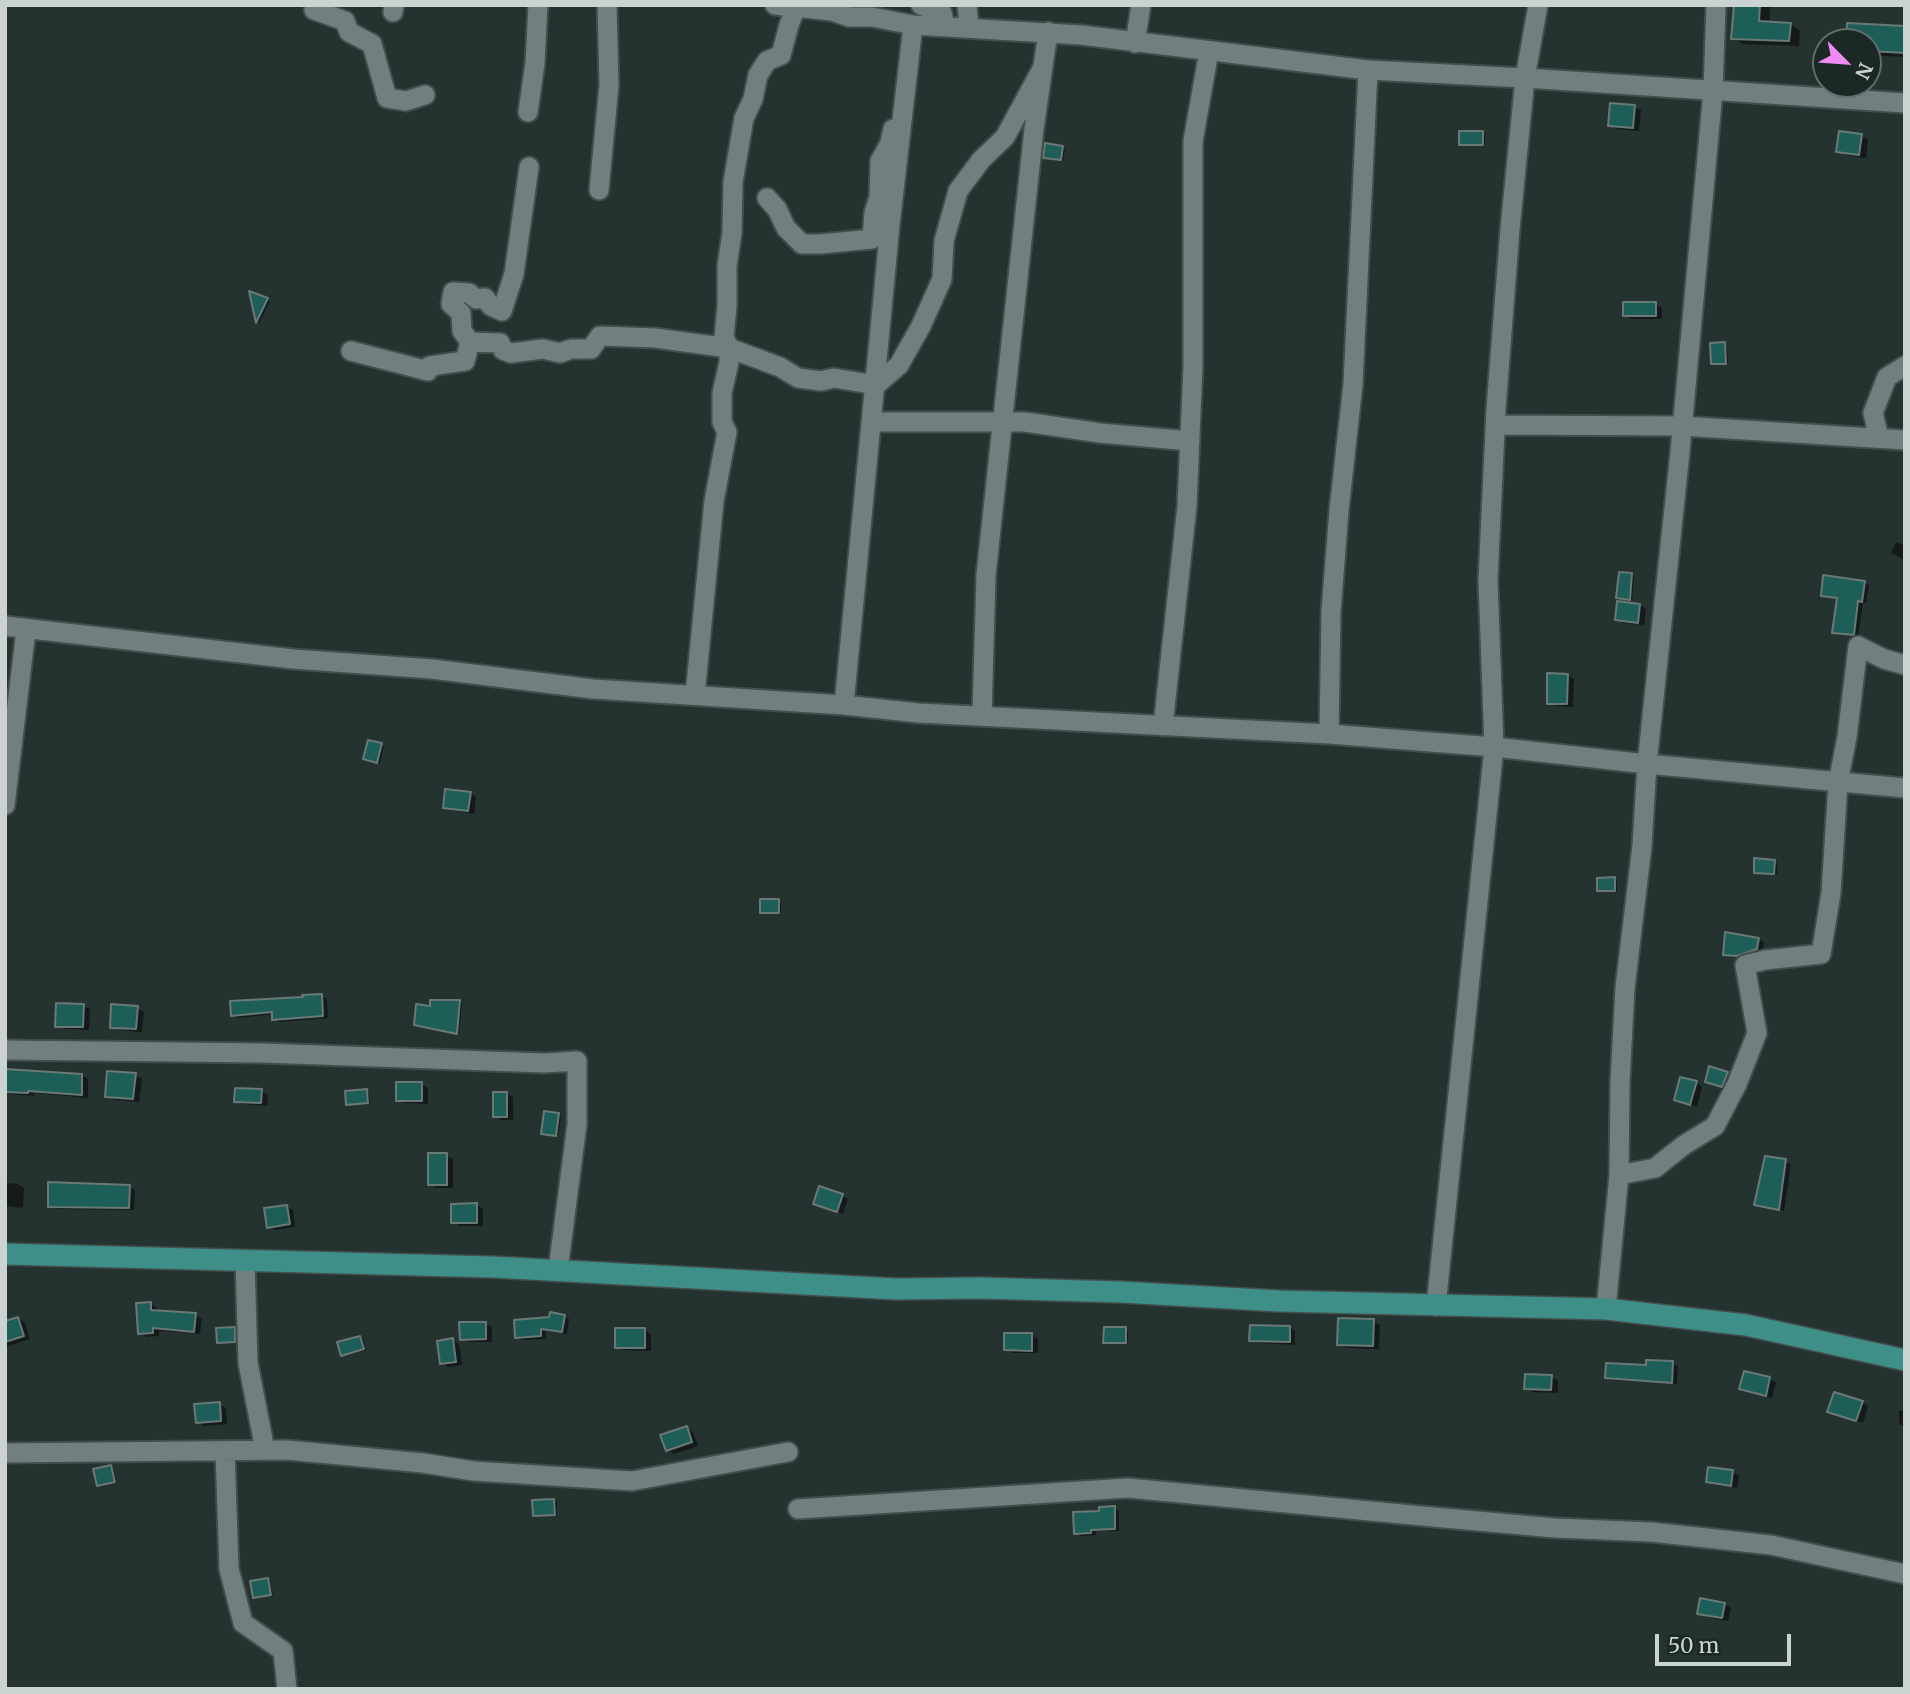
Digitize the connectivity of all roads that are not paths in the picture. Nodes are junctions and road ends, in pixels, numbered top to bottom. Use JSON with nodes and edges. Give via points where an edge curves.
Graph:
{"nodes":[{"id":1,"x":538,"y":5,"type":"edge"},
{"id":2,"x":607,"y":5,"type":"edge"},
{"id":3,"x":775,"y":5,"type":"edge"},
{"id":4,"x":921,"y":5,"type":"edge"},
{"id":5,"x":967,"y":5,"type":"edge"},
{"id":6,"x":1141,"y":5,"type":"edge"},
{"id":7,"x":1538,"y":5,"type":"edge"},
{"id":8,"x":1716,"y":5,"type":"edge"},
{"id":9,"x":796,"y":7,"type":"junction"},
{"id":10,"x":832,"y":8,"type":"edge"},
{"id":11,"x":314,"y":10,"type":"dead end"},
{"id":12,"x":889,"y":13,"type":"edge"},
{"id":13,"x":913,"y":25,"type":"junction"},
{"id":14,"x":945,"y":26,"type":"junction"},
{"id":15,"x":969,"y":27,"type":"junction"},
{"id":16,"x":1048,"y":32,"type":"junction"},
{"id":17,"x":1135,"y":43,"type":"junction"},
{"id":18,"x":910,"y":47,"type":"junction"},
{"id":19,"x":1209,"y":51,"type":"junction"},
{"id":20,"x":1043,"y":67,"type":"junction"},
{"id":21,"x":1368,"y":70,"type":"junction"},
{"id":22,"x":1525,"y":78,"type":"junction"},
{"id":23,"x":1713,"y":91,"type":"junction"},
{"id":24,"x":425,"y":95,"type":"dead end"},
{"id":25,"x":1905,"y":103,"type":"edge"},
{"id":26,"x":528,"y":112,"type":"dead end"},
{"id":27,"x":529,"y":167,"type":"dead end"},
{"id":28,"x":599,"y":190,"type":"dead end"},
{"id":29,"x":767,"y":198,"type":"dead end"},
{"id":30,"x":470,"y":342,"type":"junction"},
{"id":31,"x":729,"y":348,"type":"junction"},
{"id":32,"x":351,"y":351,"type":"dead end"},
{"id":33,"x":1905,"y":366,"type":"edge"},
{"id":34,"x":876,"y":385,"type":"junction"},
{"id":35,"x":872,"y":422,"type":"junction"},
{"id":36,"x":1001,"y":423,"type":"junction"},
{"id":37,"x":1496,"y":425,"type":"junction"},
{"id":38,"x":1681,"y":426,"type":"junction"},
{"id":39,"x":1879,"y":438,"type":"junction"},
{"id":40,"x":1905,"y":440,"type":"edge"},
{"id":41,"x":1190,"y":441,"type":"junction"},
{"id":42,"x":5,"y":626,"type":"edge"},
{"id":43,"x":26,"y":630,"type":"junction"},
{"id":44,"x":1905,"y":665,"type":"edge"},
{"id":45,"x":695,"y":695,"type":"junction"},
{"id":46,"x":844,"y":705,"type":"junction"},
{"id":47,"x":982,"y":716,"type":"junction"},
{"id":48,"x":1163,"y":726,"type":"junction"},
{"id":49,"x":1329,"y":734,"type":"junction"},
{"id":50,"x":1494,"y":747,"type":"junction"},
{"id":51,"x":1647,"y":764,"type":"junction"},
{"id":52,"x":1838,"y":783,"type":"junction"},
{"id":53,"x":1905,"y":788,"type":"edge"},
{"id":54,"x":5,"y":805,"type":"edge"},
{"id":55,"x":5,"y":1050,"type":"edge"},
{"id":56,"x":1619,"y":1175,"type":"junction"},
{"id":57,"x":5,"y":1254,"type":"edge"},
{"id":58,"x":245,"y":1261,"type":"junction"},
{"id":59,"x":558,"y":1270,"type":"junction"},
{"id":60,"x":1436,"y":1306,"type":"junction"},
{"id":61,"x":1606,"y":1309,"type":"junction"},
{"id":62,"x":1905,"y":1360,"type":"edge"},
{"id":63,"x":265,"y":1450,"type":"junction"},
{"id":64,"x":225,"y":1451,"type":"junction"},
{"id":65,"x":788,"y":1452,"type":"dead end"},
{"id":66,"x":5,"y":1453,"type":"edge"},
{"id":67,"x":798,"y":1509,"type":"dead end"},
{"id":68,"x":1905,"y":1574,"type":"edge"},
{"id":69,"x":287,"y":1689,"type":"edge"}],
"edges":[{"from":1,"to":26,"type":"street"},
{"from":2,"to":28,"type":"street","via":[[609,85]]},
{"from":3,"to":9,"type":"street"},
{"from":4,"to":14,"type":"street","via":[[942,13]]},
{"from":5,"to":15,"type":"street"},
{"from":6,"to":17,"type":"street"},
{"from":7,"to":22,"type":"street"},
{"from":8,"to":23,"type":"street"},
{"from":9,"to":10,"type":"street"},
{"from":9,"to":31,"type":"street","via":[[781,55],[767,61],[758,75],[744,118],[733,182],[727,266],[724,337]]},
{"from":10,"to":12,"type":"street","via":[[849,17]]},
{"from":11,"to":24,"type":"street","via":[[345,21],[349,32],[372,44],[387,98],[406,101]]},
{"from":12,"to":13,"type":"street"},
{"from":13,"to":14,"type":"street"},
{"from":13,"to":18,"type":"street"},
{"from":14,"to":15,"type":"street"},
{"from":15,"to":16,"type":"street"},
{"from":16,"to":17,"type":"street"},
{"from":16,"to":20,"type":"street"},
{"from":17,"to":19,"type":"street"},
{"from":18,"to":29,"type":"street","via":[[901,61],[890,143],[880,161],[872,239],[802,243]]},
{"from":18,"to":34,"type":"street"},
{"from":19,"to":21,"type":"street"},
{"from":19,"to":41,"type":"street","via":[[1193,141]]},
{"from":20,"to":34,"type":"street","via":[[1005,137],[958,191],[944,241],[942,279],[899,365]]},
{"from":20,"to":36,"type":"street"},
{"from":21,"to":22,"type":"street"},
{"from":21,"to":49,"type":"street","via":[[1353,384],[1331,612]]},
{"from":22,"to":23,"type":"street"},
{"from":22,"to":37,"type":"street"},
{"from":23,"to":25,"type":"street"},
{"from":23,"to":38,"type":"street"},
{"from":27,"to":30,"type":"street","via":[[514,274],[502,311],[485,298],[453,292],[452,304],[461,313],[462,331]]},
{"from":30,"to":31,"type":"street","via":[[500,344],[511,353],[591,349],[600,336]]},
{"from":30,"to":32,"type":"street","via":[[465,361],[430,366],[428,371]]},
{"from":31,"to":34,"type":"street","via":[[798,378]]},
{"from":31,"to":45,"type":"street","via":[[722,393],[722,422],[727,432],[714,502]]},
{"from":33,"to":39,"type":"street","via":[[1887,377],[1873,412]]},
{"from":34,"to":35,"type":"street"},
{"from":35,"to":36,"type":"street"},
{"from":35,"to":46,"type":"street"},
{"from":36,"to":41,"type":"street"},
{"from":36,"to":47,"type":"street","via":[[986,575]]},
{"from":37,"to":38,"type":"street"},
{"from":37,"to":50,"type":"street","via":[[1488,580]]},
{"from":38,"to":39,"type":"street"},
{"from":38,"to":51,"type":"street"},
{"from":39,"to":40,"type":"street"},
{"from":41,"to":48,"type":"street"},
{"from":42,"to":43,"type":"street"},
{"from":43,"to":45,"type":"street","via":[[593,689]]},
{"from":43,"to":54,"type":"street"},
{"from":44,"to":52,"type":"street","via":[[1858,646]]},
{"from":45,"to":46,"type":"street"},
{"from":46,"to":47,"type":"street"},
{"from":47,"to":48,"type":"street"},
{"from":48,"to":49,"type":"street"},
{"from":49,"to":50,"type":"street"},
{"from":50,"to":51,"type":"street"},
{"from":50,"to":60,"type":"street"},
{"from":51,"to":52,"type":"street"},
{"from":51,"to":56,"type":"street","via":[[1625,988]]},
{"from":52,"to":53,"type":"street"},
{"from":52,"to":56,"type":"street","via":[[1831,893],[1821,954],[1745,965],[1757,1033],[1715,1126],[1655,1168]]},
{"from":55,"to":59,"type":"street","via":[[577,1061],[578,1124]]},
{"from":56,"to":61,"type":"street"},
{"from":57,"to":58,"type":"highway"},
{"from":58,"to":59,"type":"highway"},
{"from":58,"to":63,"type":"street","via":[[248,1363]]},
{"from":59,"to":60,"type":"highway","via":[[791,1285]]},
{"from":60,"to":61,"type":"highway"},
{"from":61,"to":62,"type":"highway","via":[[1746,1325]]},
{"from":63,"to":64,"type":"street"},
{"from":63,"to":65,"type":"street","via":[[632,1481]]},
{"from":64,"to":66,"type":"street"},
{"from":64,"to":69,"type":"street","via":[[229,1569],[243,1623],[284,1651]]},
{"from":67,"to":68,"type":"street","via":[[1128,1488],[1771,1545]]}]}
